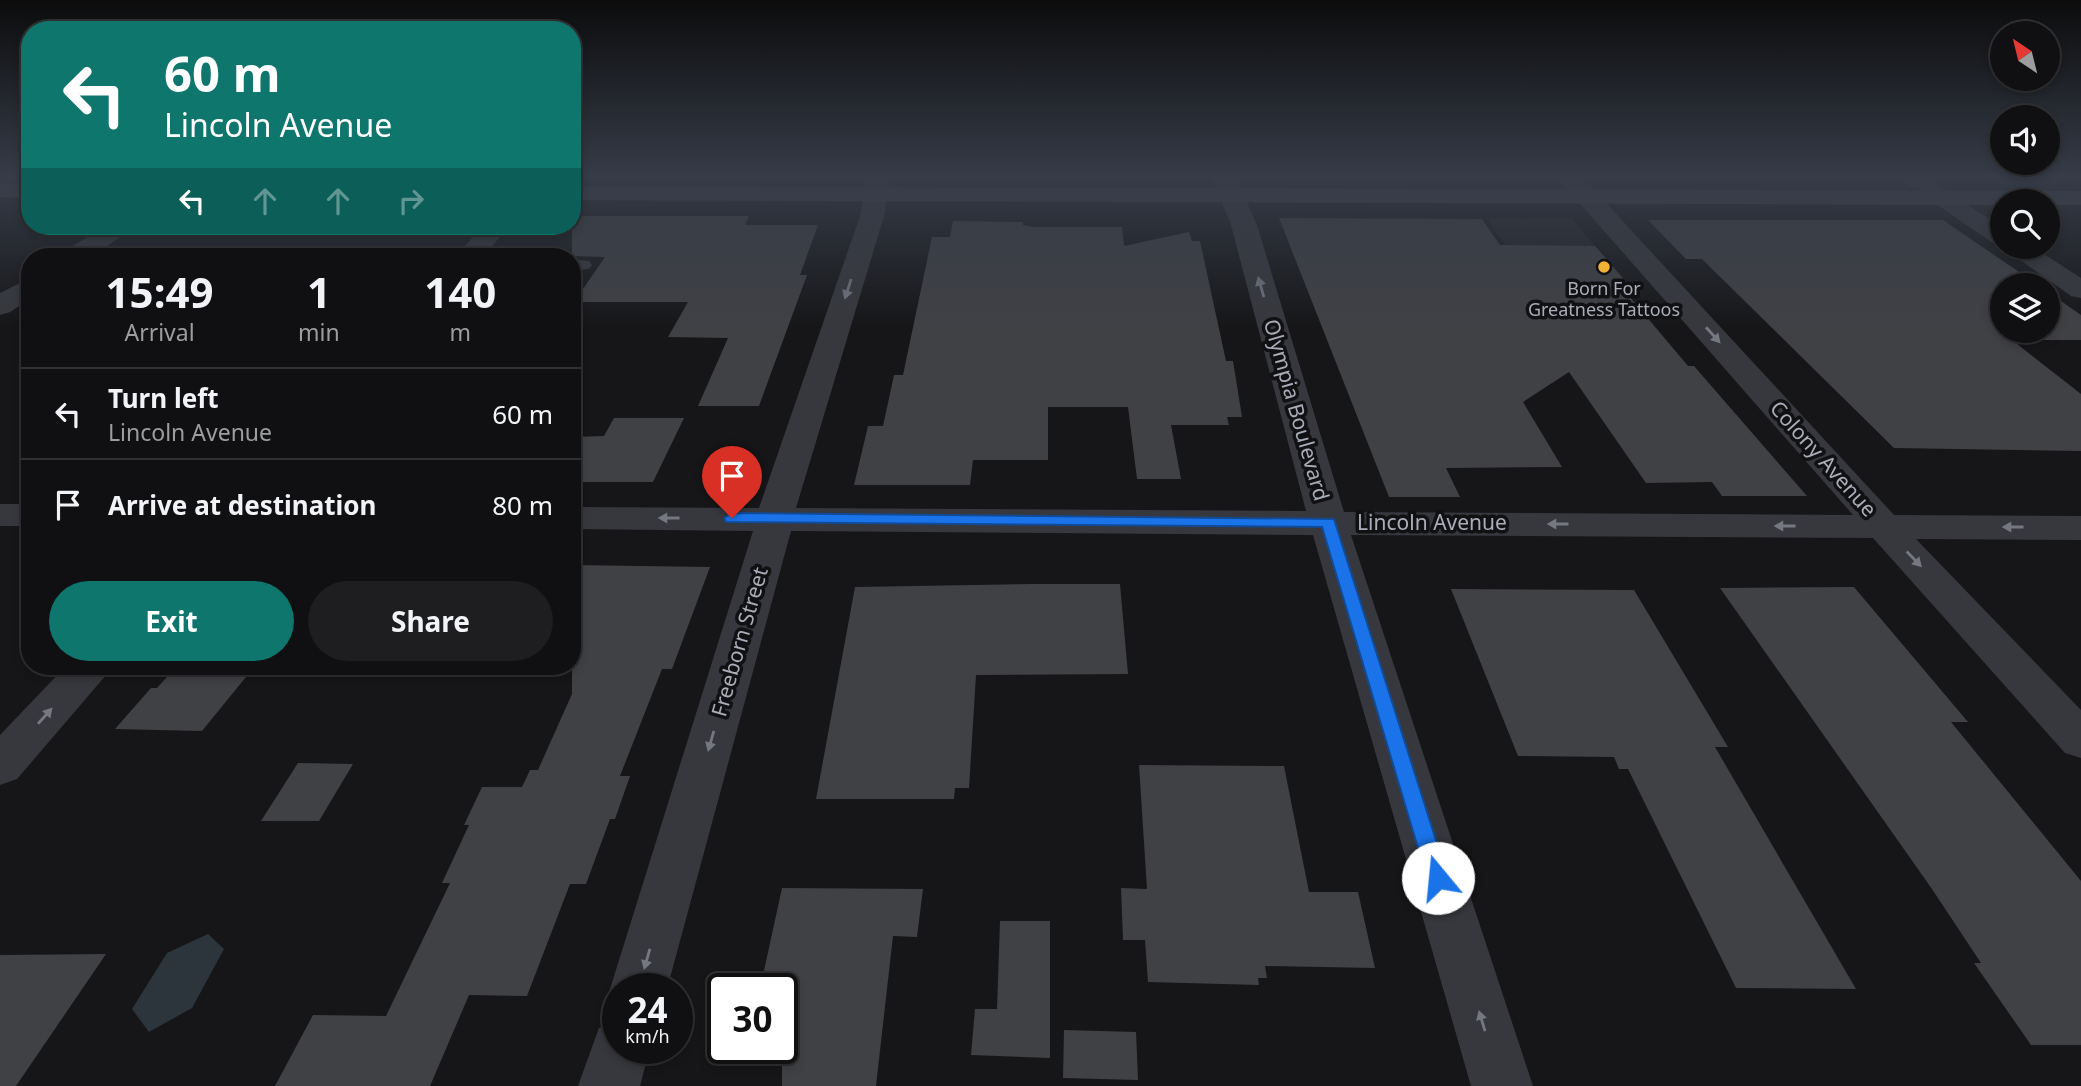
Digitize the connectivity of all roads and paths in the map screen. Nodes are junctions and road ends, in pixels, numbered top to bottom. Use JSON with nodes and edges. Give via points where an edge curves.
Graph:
{"nodes":[{"id":1,"x":869,"y":227,"type":"edge"},
{"id":2,"x":1244,"y":227,"type":"edge"},
{"id":3,"x":1614,"y":227,"type":"edge"},
{"id":4,"x":108,"y":235,"type":"edge"},
{"id":5,"x":88,"y":248,"type":"edge"},
{"id":6,"x":2033,"y":259,"type":"edge"},
{"id":7,"x":2081,"y":290,"type":"edge"},
{"id":8,"x":21,"y":292,"type":"edge"},
{"id":9,"x":0,"y":306,"type":"edge"},
{"id":10,"x":0,"y":515,"type":"edge"},
{"id":11,"x":21,"y":515,"type":"edge"},
{"id":12,"x":581,"y":518,"type":"edge"},
{"id":13,"x":775,"y":518,"type":"junction"},
{"id":14,"x":1328,"y":523,"type":"junction"},
{"id":15,"x":1884,"y":527,"type":"junction"},
{"id":16,"x":2081,"y":528,"type":"edge"},
{"id":17,"x":83,"y":675,"type":"edge"},
{"id":18,"x":2081,"y":740,"type":"edge"},
{"id":19,"x":0,"y":766,"type":"edge"},
{"id":20,"x":643,"y":973,"type":"edge"},
{"id":21,"x":615,"y":1064,"type":"edge"},
{"id":22,"x":609,"y":1086,"type":"edge"},
{"id":23,"x":1502,"y":1086,"type":"edge"}],
"edges":[{"from":1,"to":13,"type":"street","name":"Freeborn Street","one_way":true},
{"from":14,"to":2,"type":"street","name":"Olympia Boulevard","one_way":true},
{"from":3,"to":15,"type":"street","name":"Colony Avenue","one_way":true},
{"from":4,"to":5,"type":"street"},
{"from":6,"to":7,"type":"street"},
{"from":8,"to":9,"type":"street"},
{"from":10,"to":11,"type":"street"},
{"from":13,"to":12,"type":"street","name":"Lincoln Avenue","one_way":true},
{"from":13,"to":14,"type":"street","name":"Lincoln Avenue"},
{"from":13,"to":20,"type":"street","name":"Freeborn Street","one_way":true},
{"from":15,"to":14,"type":"street","name":"Lincoln Avenue","one_way":true},
{"from":23,"to":14,"type":"street","name":"Olympia Boulevard","one_way":true},
{"from":16,"to":15,"type":"street","name":"Lincoln Avenue","one_way":true},
{"from":15,"to":18,"type":"street","name":"Colony Avenue","one_way":true},
{"from":19,"to":17,"type":"street","one_way":true},
{"from":21,"to":22,"type":"street"}]}
